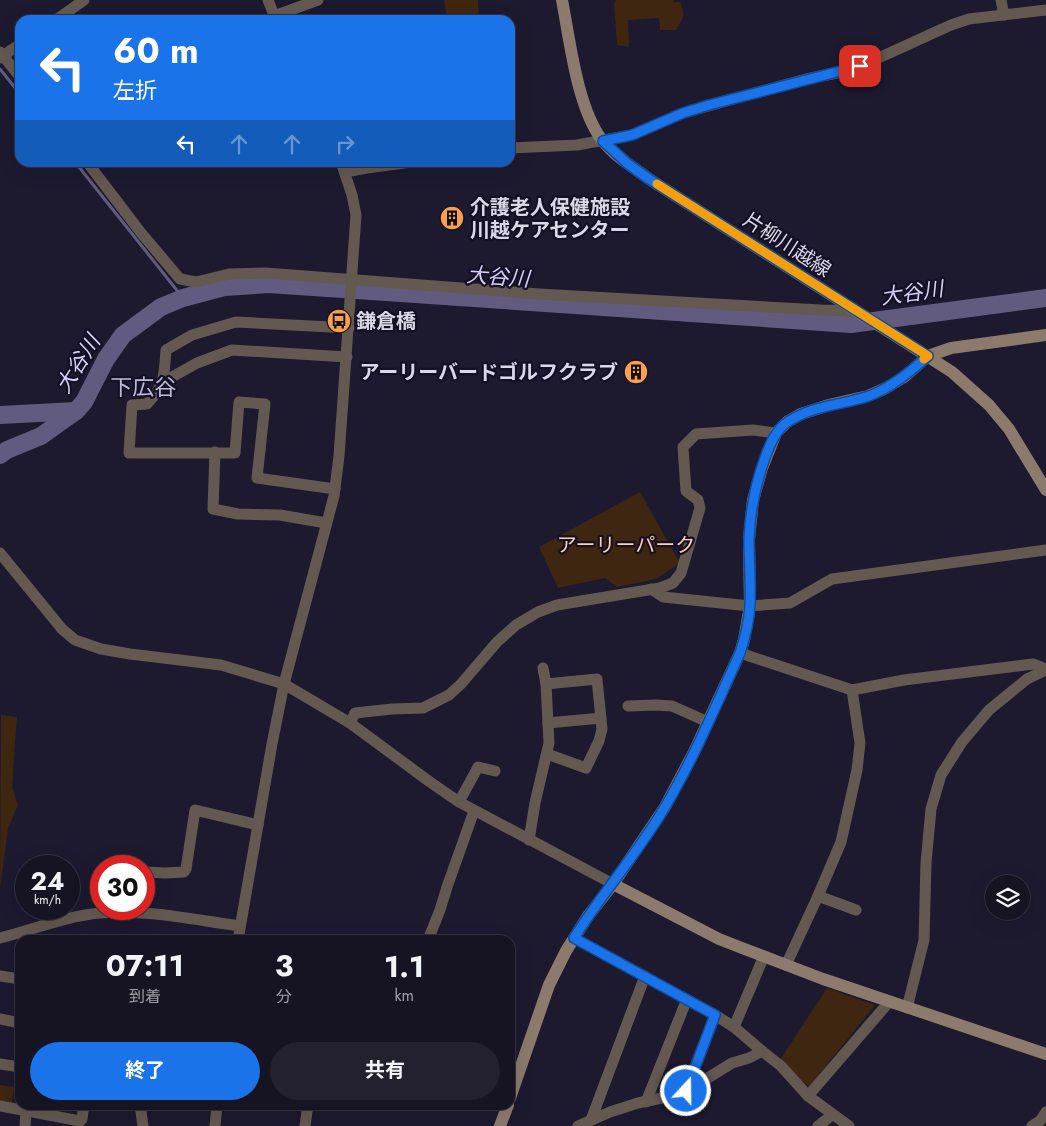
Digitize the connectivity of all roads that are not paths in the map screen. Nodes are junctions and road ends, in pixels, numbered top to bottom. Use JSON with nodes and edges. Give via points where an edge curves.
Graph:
{"nodes":[{"id":1,"x":84,"y":0,"type":"edge"},
{"id":2,"x":268,"y":0,"type":"edge"},
{"id":3,"x":318,"y":0,"type":"edge"},
{"id":4,"x":562,"y":0,"type":"edge"},
{"id":5,"x":1001,"y":0,"type":"edge"},
{"id":6,"x":1046,"y":10,"type":"edge"},
{"id":7,"x":63,"y":15,"type":"edge"},
{"id":8,"x":274,"y":15,"type":"edge"},
{"id":9,"x":282,"y":15,"type":"edge"},
{"id":10,"x":1004,"y":15,"type":"junction"},
{"id":11,"x":15,"y":47,"type":"edge"},
{"id":12,"x":1,"y":55,"type":"edge"},
{"id":13,"x":15,"y":71,"type":"edge"},
{"id":14,"x":603,"y":141,"type":"junction"},
{"id":15,"x":515,"y":148,"type":"edge"},
{"id":16,"x":91,"y":167,"type":"edge"},
{"id":17,"x":343,"y":167,"type":"edge"},
{"id":18,"x":352,"y":279,"type":"junction"},
{"id":19,"x":859,"y":313,"type":"junction"},
{"id":20,"x":348,"y":328,"type":"junction"},
{"id":21,"x":1046,"y":336,"type":"edge"},
{"id":22,"x":928,"y":356,"type":"junction"},
{"id":23,"x":347,"y":358,"type":"junction"},
{"id":24,"x":163,"y":382,"type":"junction"},
{"id":25,"x":776,"y":433,"type":"junction"},
{"id":26,"x":215,"y":452,"type":"junction"},
{"id":27,"x":335,"y":489,"type":"junction"},
{"id":28,"x":1046,"y":490,"type":"edge"},
{"id":29,"x":326,"y":523,"type":"junction"},
{"id":30,"x":1046,"y":550,"type":"edge"},
{"id":31,"x":0,"y":553,"type":"edge"},
{"id":32,"x":651,"y":589,"type":"junction"},
{"id":33,"x":750,"y":606,"type":"junction"},
{"id":34,"x":740,"y":653,"type":"junction"},
{"id":35,"x":543,"y":668,"type":"dead end"},
{"id":36,"x":1046,"y":670,"type":"edge"},
{"id":37,"x":284,"y":684,"type":"junction"},
{"id":38,"x":546,"y":684,"type":"junction"},
{"id":39,"x":852,"y":690,"type":"junction"},
{"id":40,"x":628,"y":706,"type":"dead end"},
{"id":41,"x":601,"y":718,"type":"junction"},
{"id":42,"x":708,"y":722,"type":"junction"},
{"id":43,"x":350,"y":723,"type":"junction"},
{"id":44,"x":548,"y":723,"type":"junction"},
{"id":45,"x":547,"y":754,"type":"junction"},
{"id":46,"x":495,"y":772,"type":"dead end"},
{"id":47,"x":459,"y":802,"type":"junction"},
{"id":48,"x":474,"y":811,"type":"junction"},
{"id":49,"x":258,"y":825,"type":"junction"},
{"id":50,"x":529,"y":840,"type":"junction"},
{"id":51,"x":155,"y":873,"type":"edge"},
{"id":52,"x":613,"y":884,"type":"junction"},
{"id":53,"x":818,"y":896,"type":"junction"},
{"id":54,"x":856,"y":910,"type":"dead end"},
{"id":55,"x":155,"y":914,"type":"edge"},
{"id":56,"x":90,"y":915,"type":"edge"},
{"id":57,"x":240,"y":926,"type":"junction"},
{"id":58,"x":30,"y":935,"type":"edge"},
{"id":59,"x":239,"y":935,"type":"edge"},
{"id":60,"x":430,"y":935,"type":"edge"},
{"id":61,"x":15,"y":936,"type":"edge"},
{"id":62,"x":0,"y":938,"type":"edge"},
{"id":63,"x":574,"y":938,"type":"junction"},
{"id":64,"x":764,"y":956,"type":"junction"},
{"id":65,"x":786,"y":965,"type":"junction"},
{"id":66,"x":0,"y":976,"type":"edge"},
{"id":67,"x":645,"y":976,"type":"junction"},
{"id":68,"x":15,"y":978,"type":"edge"},
{"id":69,"x":687,"y":1000,"type":"junction"},
{"id":70,"x":888,"y":1002,"type":"junction"},
{"id":71,"x":907,"y":1008,"type":"junction"},
{"id":72,"x":715,"y":1015,"type":"junction"},
{"id":73,"x":0,"y":1019,"type":"edge"},
{"id":74,"x":15,"y":1021,"type":"edge"},
{"id":75,"x":734,"y":1027,"type":"junction"},
{"id":76,"x":762,"y":1051,"type":"junction"},
{"id":77,"x":1046,"y":1054,"type":"edge"},
{"id":78,"x":0,"y":1064,"type":"edge"},
{"id":79,"x":15,"y":1066,"type":"edge"},
{"id":80,"x":515,"y":1084,"type":"edge"},
{"id":81,"x":686,"y":1091,"type":"junction"},
{"id":82,"x":808,"y":1096,"type":"junction"},
{"id":83,"x":646,"y":1102,"type":"junction"},
{"id":84,"x":0,"y":1106,"type":"edge"},
{"id":85,"x":15,"y":1109,"type":"edge"},
{"id":86,"x":21,"y":1110,"type":"edge"},
{"id":87,"x":44,"y":1110,"type":"edge"},
{"id":88,"x":83,"y":1110,"type":"edge"},
{"id":89,"x":141,"y":1110,"type":"edge"},
{"id":90,"x":217,"y":1110,"type":"edge"},
{"id":91,"x":307,"y":1110,"type":"edge"},
{"id":92,"x":506,"y":1110,"type":"edge"},
{"id":93,"x":26,"y":1111,"type":"junction"},
{"id":94,"x":1046,"y":1112,"type":"edge"},
{"id":95,"x":832,"y":1115,"type":"junction"},
{"id":96,"x":591,"y":1120,"type":"junction"},
{"id":97,"x":25,"y":1126,"type":"edge"},
{"id":98,"x":144,"y":1126,"type":"edge"},
{"id":99,"x":215,"y":1126,"type":"edge"},
{"id":100,"x":305,"y":1126,"type":"edge"},
{"id":101,"x":500,"y":1126,"type":"edge"},
{"id":102,"x":578,"y":1126,"type":"edge"},
{"id":103,"x":818,"y":1126,"type":"edge"},
{"id":104,"x":849,"y":1126,"type":"edge"},
{"id":105,"x":1032,"y":1126,"type":"edge"}],
"edges":[{"from":1,"to":7,"type":"street"},
{"from":2,"to":8,"type":"street"},
{"from":3,"to":9,"type":"street"},
{"from":4,"to":14,"type":"street","name":"片柳川越線","via":[[585,107],[592,126]]},
{"from":5,"to":10,"type":"street"},
{"from":6,"to":10,"type":"street"},
{"from":10,"to":14,"type":"street","via":[[969,19],[860,66],[709,105],[632,135]]},
{"from":11,"to":12,"type":"street"},
{"from":12,"to":13,"type":"street"},
{"from":14,"to":15,"type":"street"},
{"from":14,"to":19,"type":"street","name":"片柳川越線","via":[[649,179]]},
{"from":16,"to":18,"type":"street","via":[[180,278],[196,282],[229,274],[266,273]]},
{"from":17,"to":18,"type":"street","via":[[356,215]]},
{"from":18,"to":19,"type":"street"},
{"from":18,"to":20,"type":"street"},
{"from":19,"to":22,"type":"street","name":"片柳川越線"},
{"from":20,"to":23,"type":"street"},
{"from":20,"to":24,"type":"street","via":[[236,322],[192,336],[166,350]]},
{"from":21,"to":22,"type":"street","via":[[951,348]]},
{"from":22,"to":25,"type":"street","via":[[886,388],[802,414]]},
{"from":22,"to":28,"type":"street","name":"片柳川越線","via":[[990,405]]},
{"from":23,"to":24,"type":"street","via":[[232,350],[196,363]]},
{"from":23,"to":27,"type":"street"},
{"from":24,"to":26,"type":"street","via":[[146,404],[132,405],[129,453]]},
{"from":25,"to":32,"type":"street","via":[[753,430],[696,434],[683,447],[686,491],[698,500],[700,508],[681,573],[673,583]]},
{"from":25,"to":33,"type":"street","via":[[753,500],[749,539]]},
{"from":26,"to":27,"type":"street","via":[[235,453],[239,402],[265,404],[257,478]]},
{"from":26,"to":29,"type":"street","via":[[213,509]]},
{"from":27,"to":29,"type":"street"},
{"from":29,"to":37,"type":"street"},
{"from":30,"to":33,"type":"street","via":[[832,579],[790,603]]},
{"from":31,"to":37,"type":"street","via":[[75,640],[130,654],[221,665]]},
{"from":32,"to":33,"type":"street","via":[[663,596]]},
{"from":32,"to":43,"type":"street","via":[[557,604],[538,612],[497,642],[449,695],[423,708],[355,713]]},
{"from":33,"to":34,"type":"street"},
{"from":34,"to":39,"type":"street"},
{"from":34,"to":42,"type":"street"},
{"from":35,"to":38,"type":"street"},
{"from":36,"to":39,"type":"street","via":[[1033,664],[904,680]]},
{"from":36,"to":71,"type":"street","via":[[1027,679],[989,710],[962,742],[941,775],[931,809],[924,940]]},
{"from":37,"to":43,"type":"street"},
{"from":37,"to":49,"type":"street"},
{"from":38,"to":41,"type":"street","via":[[597,680]]},
{"from":38,"to":44,"type":"street"},
{"from":39,"to":53,"type":"street","via":[[860,743],[857,770],[841,842]]},
{"from":40,"to":42,"type":"street","via":[[672,706]]},
{"from":41,"to":44,"type":"street"},
{"from":41,"to":45,"type":"street","via":[[599,741],[586,768]]},
{"from":42,"to":52,"type":"street","via":[[665,808]]},
{"from":43,"to":47,"type":"street"},
{"from":44,"to":45,"type":"street"},
{"from":45,"to":50,"type":"street"},
{"from":46,"to":47,"type":"street","via":[[478,767]]},
{"from":47,"to":48,"type":"street"},
{"from":48,"to":50,"type":"street"},
{"from":48,"to":60,"type":"street"},
{"from":49,"to":51,"type":"street","via":[[195,810],[186,869],[184,872]]},
{"from":49,"to":57,"type":"street"},
{"from":50,"to":52,"type":"street"},
{"from":52,"to":63,"type":"street"},
{"from":52,"to":64,"type":"street","via":[[719,939]]},
{"from":53,"to":54,"type":"street"},
{"from":53,"to":65,"type":"street"},
{"from":55,"to":57,"type":"street"},
{"from":56,"to":58,"type":"street"},
{"from":57,"to":59,"type":"street"},
{"from":61,"to":62,"type":"street"},
{"from":63,"to":67,"type":"street"},
{"from":63,"to":80,"type":"street","via":[[549,985]]},
{"from":64,"to":65,"type":"street"},
{"from":64,"to":75,"type":"street"},
{"from":65,"to":70,"type":"street"},
{"from":66,"to":68,"type":"street"},
{"from":67,"to":69,"type":"street"},
{"from":67,"to":96,"type":"street"},
{"from":69,"to":72,"type":"street"},
{"from":69,"to":83,"type":"street"},
{"from":70,"to":71,"type":"street"},
{"from":70,"to":82,"type":"street"},
{"from":71,"to":77,"type":"street"},
{"from":72,"to":75,"type":"street"},
{"from":72,"to":81,"type":"street"},
{"from":73,"to":74,"type":"street"},
{"from":75,"to":76,"type":"street"},
{"from":76,"to":81,"type":"street","via":[[732,1063]]},
{"from":76,"to":82,"type":"street","via":[[781,1066]]},
{"from":78,"to":79,"type":"street"},
{"from":81,"to":83,"type":"street"},
{"from":82,"to":95,"type":"street"},
{"from":83,"to":96,"type":"street"},
{"from":84,"to":85,"type":"street"},
{"from":86,"to":93,"type":"street"},
{"from":87,"to":88,"type":"street","via":[[80,1121]]},
{"from":87,"to":93,"type":"street"},
{"from":89,"to":98,"type":"street"},
{"from":90,"to":99,"type":"street"},
{"from":91,"to":100,"type":"street"},
{"from":92,"to":101,"type":"street"},
{"from":93,"to":97,"type":"street"},
{"from":94,"to":105,"type":"street"},
{"from":95,"to":103,"type":"street"},
{"from":95,"to":104,"type":"street"},
{"from":96,"to":102,"type":"street"}]}
